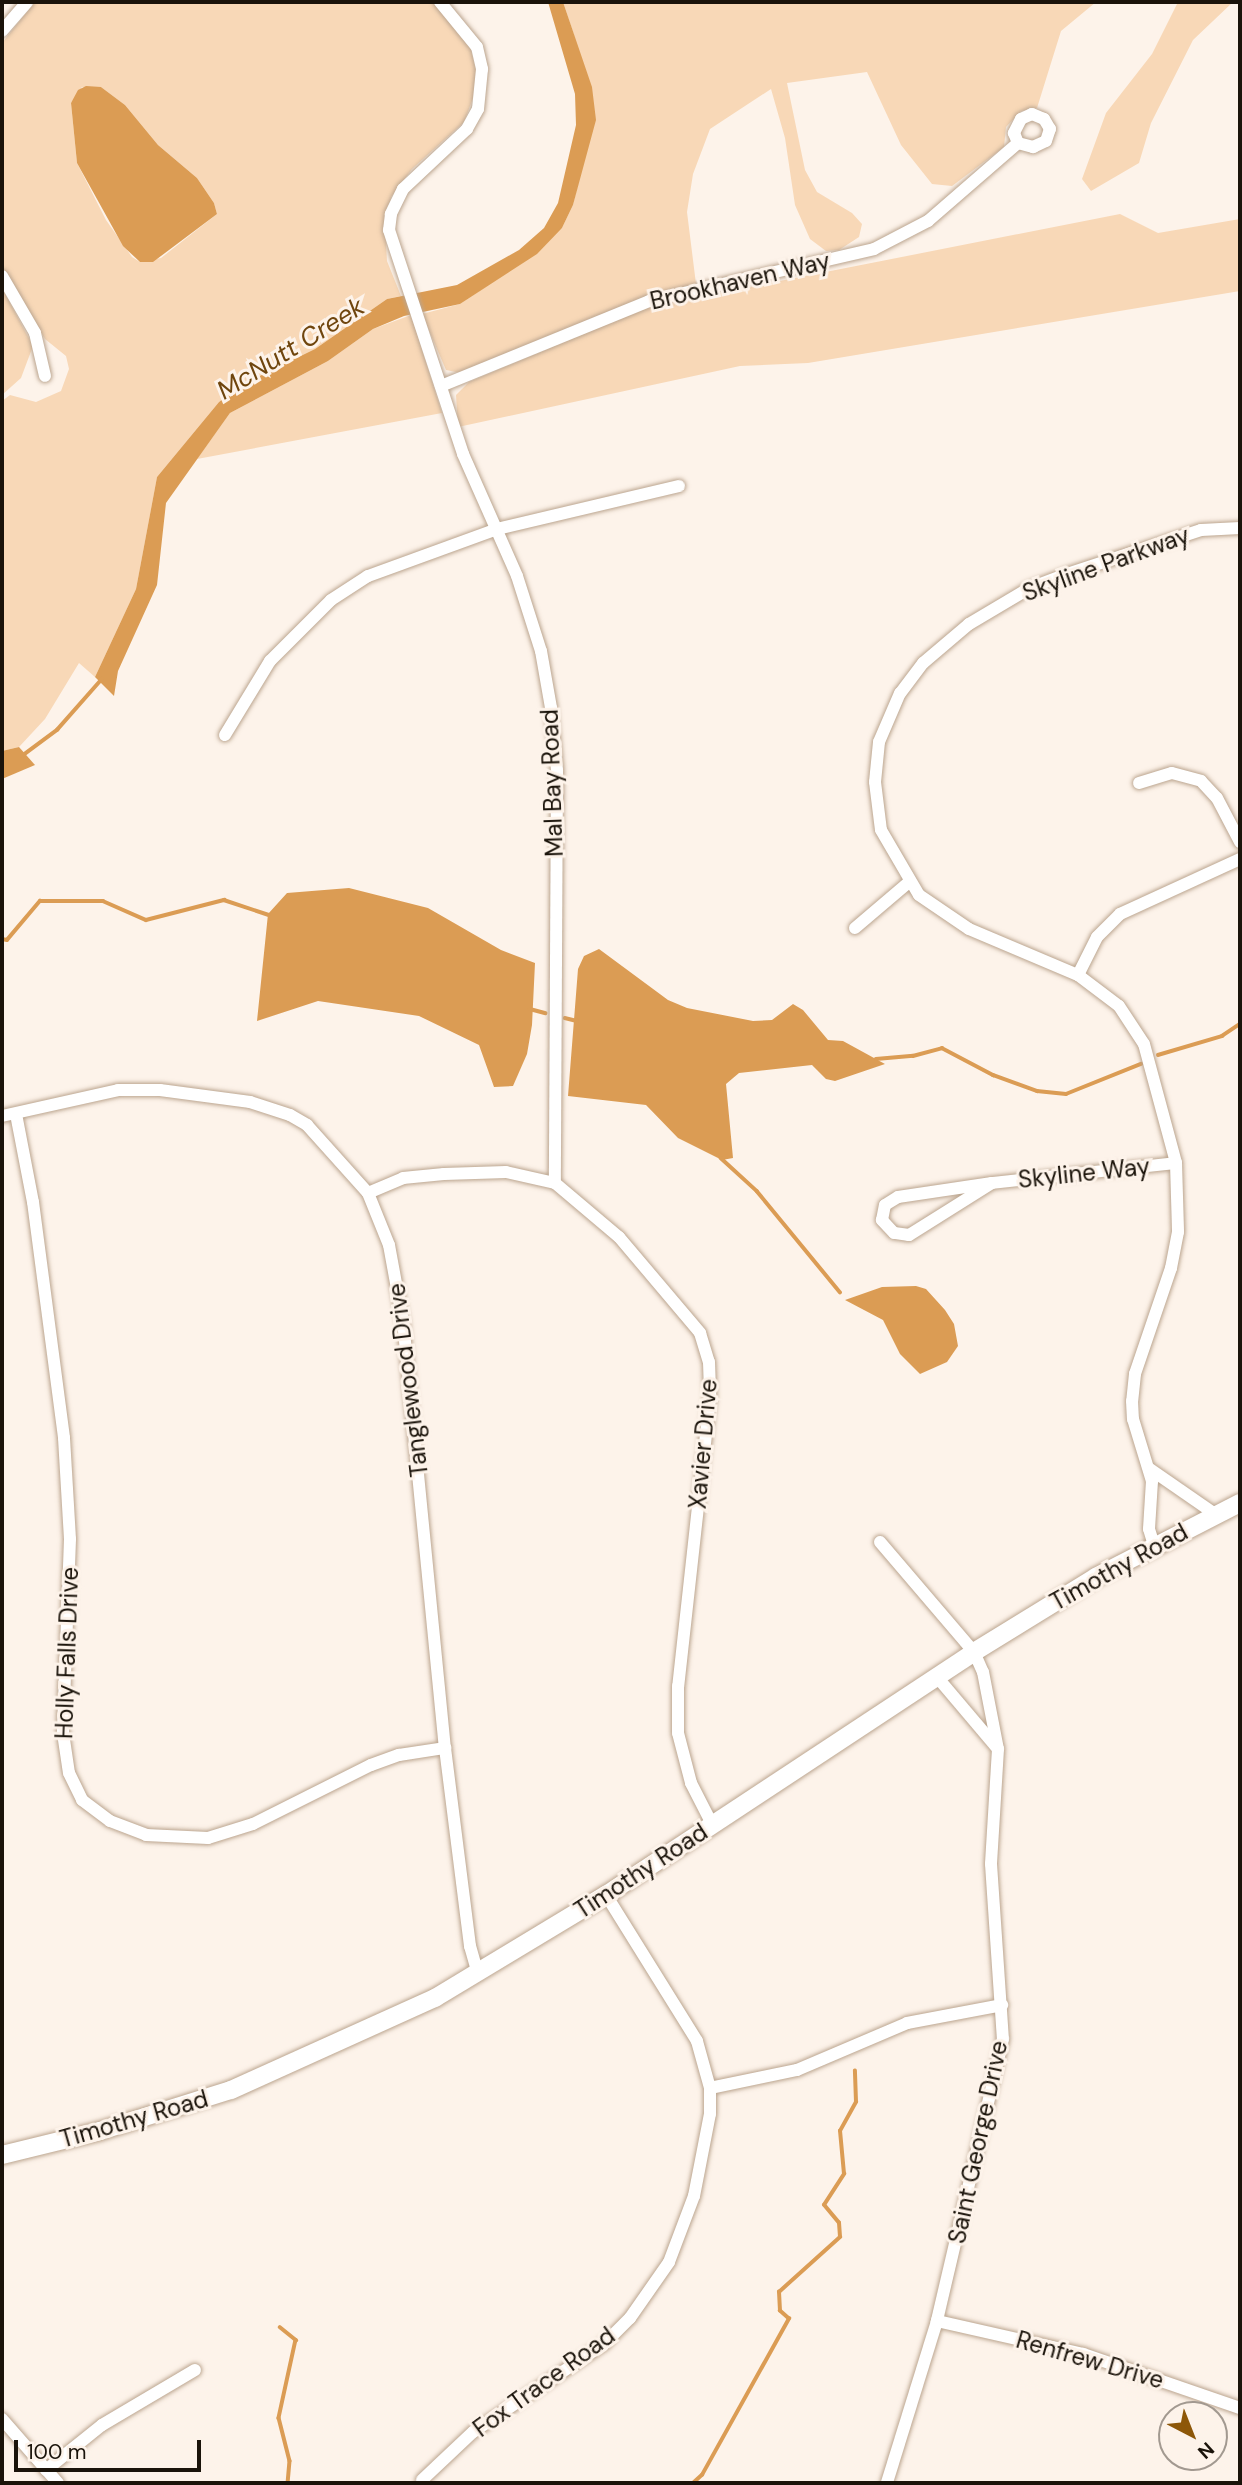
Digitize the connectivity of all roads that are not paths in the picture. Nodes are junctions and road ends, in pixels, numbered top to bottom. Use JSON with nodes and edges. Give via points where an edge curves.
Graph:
{"nodes":[{"id":1,"x":27,"y":2,"type":"edge"},
{"id":2,"x":440,"y":2,"type":"edge"},
{"id":3,"x":2,"y":31,"type":"edge"},
{"id":4,"x":1018,"y":143,"type":"dead end"},
{"id":5,"x":2,"y":276,"type":"edge"},
{"id":6,"x":45,"y":376,"type":"dead end"},
{"id":7,"x":441,"y":386,"type":"junction"},
{"id":8,"x":679,"y":486,"type":"dead end"},
{"id":9,"x":497,"y":528,"type":"junction"},
{"id":10,"x":1240,"y":528,"type":"edge"},
{"id":11,"x":225,"y":735,"type":"dead end"},
{"id":12,"x":1139,"y":783,"type":"dead end"},
{"id":13,"x":1240,"y":842,"type":"edge"},
{"id":14,"x":1240,"y":859,"type":"edge"},
{"id":15,"x":909,"y":882,"type":"junction"},
{"id":16,"x":855,"y":928,"type":"dead end"},
{"id":17,"x":1078,"y":975,"type":"junction"},
{"id":18,"x":16,"y":1114,"type":"junction"},
{"id":19,"x":2,"y":1116,"type":"edge"},
{"id":20,"x":1176,"y":1163,"type":"junction"},
{"id":21,"x":555,"y":1183,"type":"junction"},
{"id":22,"x":992,"y":1183,"type":"junction"},
{"id":23,"x":368,"y":1193,"type":"junction"},
{"id":24,"x":1150,"y":1469,"type":"junction"},
{"id":25,"x":1240,"y":1503,"type":"edge"},
{"id":26,"x":1214,"y":1514,"type":"junction"},
{"id":27,"x":880,"y":1542,"type":"dead end"},
{"id":28,"x":1154,"y":1545,"type":"junction"},
{"id":29,"x":974,"y":1652,"type":"junction"},
{"id":30,"x":937,"y":1677,"type":"junction"},
{"id":31,"x":445,"y":1748,"type":"junction"},
{"id":32,"x":998,"y":1749,"type":"junction"},
{"id":33,"x":712,"y":1824,"type":"junction"},
{"id":34,"x":606,"y":1895,"type":"junction"},
{"id":35,"x":478,"y":1974,"type":"junction"},
{"id":36,"x":1002,"y":2005,"type":"junction"},
{"id":37,"x":710,"y":2088,"type":"junction"},
{"id":38,"x":2,"y":2155,"type":"edge"},
{"id":39,"x":937,"y":2321,"type":"junction"},
{"id":40,"x":195,"y":2370,"type":"dead end"},
{"id":41,"x":1240,"y":2408,"type":"edge"},
{"id":42,"x":2,"y":2419,"type":"edge"},
{"id":43,"x":46,"y":2470,"type":"junction"},
{"id":44,"x":422,"y":2480,"type":"dead end"},
{"id":45,"x":58,"y":2483,"type":"edge"},
{"id":46,"x":887,"y":2483,"type":"edge"}],
"edges":[{"from":1,"to":3,"type":"street"},
{"from":2,"to":7,"type":"street","name":"Mal Bay Road","via":[[477,47],[481,92],[467,129],[412,178],[391,214],[389,230]]},
{"from":4,"to":7,"type":"street","name":"Brookhaven Way","via":[[928,221],[874,249],[649,301]]},
{"from":5,"to":6,"type":"street","via":[[34,333],[43,354]]},
{"from":7,"to":9,"type":"street","name":"Mal Bay Road","via":[[463,454]]},
{"from":8,"to":9,"type":"street"},
{"from":9,"to":11,"type":"street","via":[[368,576],[331,600],[270,661]]},
{"from":9,"to":21,"type":"street","name":"Mal Bay Road","via":[[541,651],[555,757]]},
{"from":10,"to":15,"type":"street","name":"Skyline Parkway","via":[[1201,530],[1028,589],[969,624],[923,663],[884,725],[875,762],[881,830]]},
{"from":12,"to":13,"type":"street","via":[[1172,773],[1201,781],[1217,798]]},
{"from":14,"to":17,"type":"street","via":[[1120,914],[1097,937]]},
{"from":15,"to":16,"type":"street"},
{"from":15,"to":17,"type":"street","name":"Skyline Parkway","via":[[951,919]]},
{"from":17,"to":20,"type":"street","name":"Skyline Parkway","via":[[1119,1006],[1144,1044]]},
{"from":18,"to":19,"type":"street","name":"Tanglewood Drive"},
{"from":18,"to":23,"type":"street","name":"Tanglewood Drive","via":[[118,1090],[160,1090],[250,1102],[307,1125]]},
{"from":18,"to":31,"type":"street","name":"Holly Falls Drive","via":[[33,1202],[64,1438],[70,1539],[63,1733],[69,1773],[82,1800],[110,1821],[146,1835],[208,1838],[253,1824],[372,1765],[399,1755]]},
{"from":20,"to":22,"type":"street","name":"Skyline Way"},
{"from":20,"to":24,"type":"street","name":"Skyline Parkway","via":[[1178,1232],[1164,1292],[1135,1374],[1132,1401],[1138,1439]]},
{"from":21,"to":23,"type":"street","name":"Xavier Drive","via":[[506,1172],[444,1174],[403,1178]]},
{"from":21,"to":33,"type":"street","name":"Xavier Drive","via":[[599,1218],[659,1280],[706,1347],[710,1398],[678,1709],[683,1758]]},
{"from":22,"to":22,"type":"street","name":"Skyline Way","via":[[898,1197],[886,1205],[882,1220],[894,1233],[909,1235]]},
{"from":23,"to":31,"type":"street","name":"Tanglewood Drive","via":[[389,1245],[403,1321]]},
{"from":24,"to":26,"type":"street"},
{"from":24,"to":28,"type":"street","name":"Skyline Parkway","via":[[1149,1529]]},
{"from":25,"to":26,"type":"main road","name":"Timothy Road"},
{"from":26,"to":28,"type":"main road","name":"Timothy Road"},
{"from":27,"to":29,"type":"street"},
{"from":28,"to":29,"type":"main road","name":"Timothy Road"},
{"from":29,"to":30,"type":"main road","name":"Timothy Road"},
{"from":29,"to":32,"type":"street","name":"Saint George Drive","via":[[983,1672]]},
{"from":30,"to":32,"type":"street"},
{"from":30,"to":33,"type":"main road","name":"Timothy Road"},
{"from":31,"to":35,"type":"street","name":"Tanglewood Drive","via":[[470,1946]]},
{"from":32,"to":36,"type":"street","name":"Saint George Drive","via":[[991,1864]]},
{"from":33,"to":34,"type":"main road","name":"Timothy Road"},
{"from":34,"to":35,"type":"main road","name":"Timothy Road"},
{"from":34,"to":37,"type":"street","name":"Fox Trace Road","via":[[686,2018]]},
{"from":35,"to":38,"type":"main road","name":"Timothy Road","via":[[256,2081],[100,2132]]},
{"from":36,"to":37,"type":"street","via":[[916,2020],[797,2070]]},
{"from":36,"to":39,"type":"street","name":"Saint George Drive","via":[[998,2074]]},
{"from":37,"to":44,"type":"street","name":"Fox Trace Road","via":[[706,2139],[694,2196],[669,2262],[651,2290],[604,2344],[473,2432]]},
{"from":39,"to":41,"type":"street","name":"Renfrew Drive","via":[[1083,2354]]},
{"from":39,"to":46,"type":"street","name":"Saint George Drive"},
{"from":40,"to":43,"type":"street","via":[[110,2419]]},
{"from":42,"to":43,"type":"street"},
{"from":43,"to":45,"type":"street"}]}
